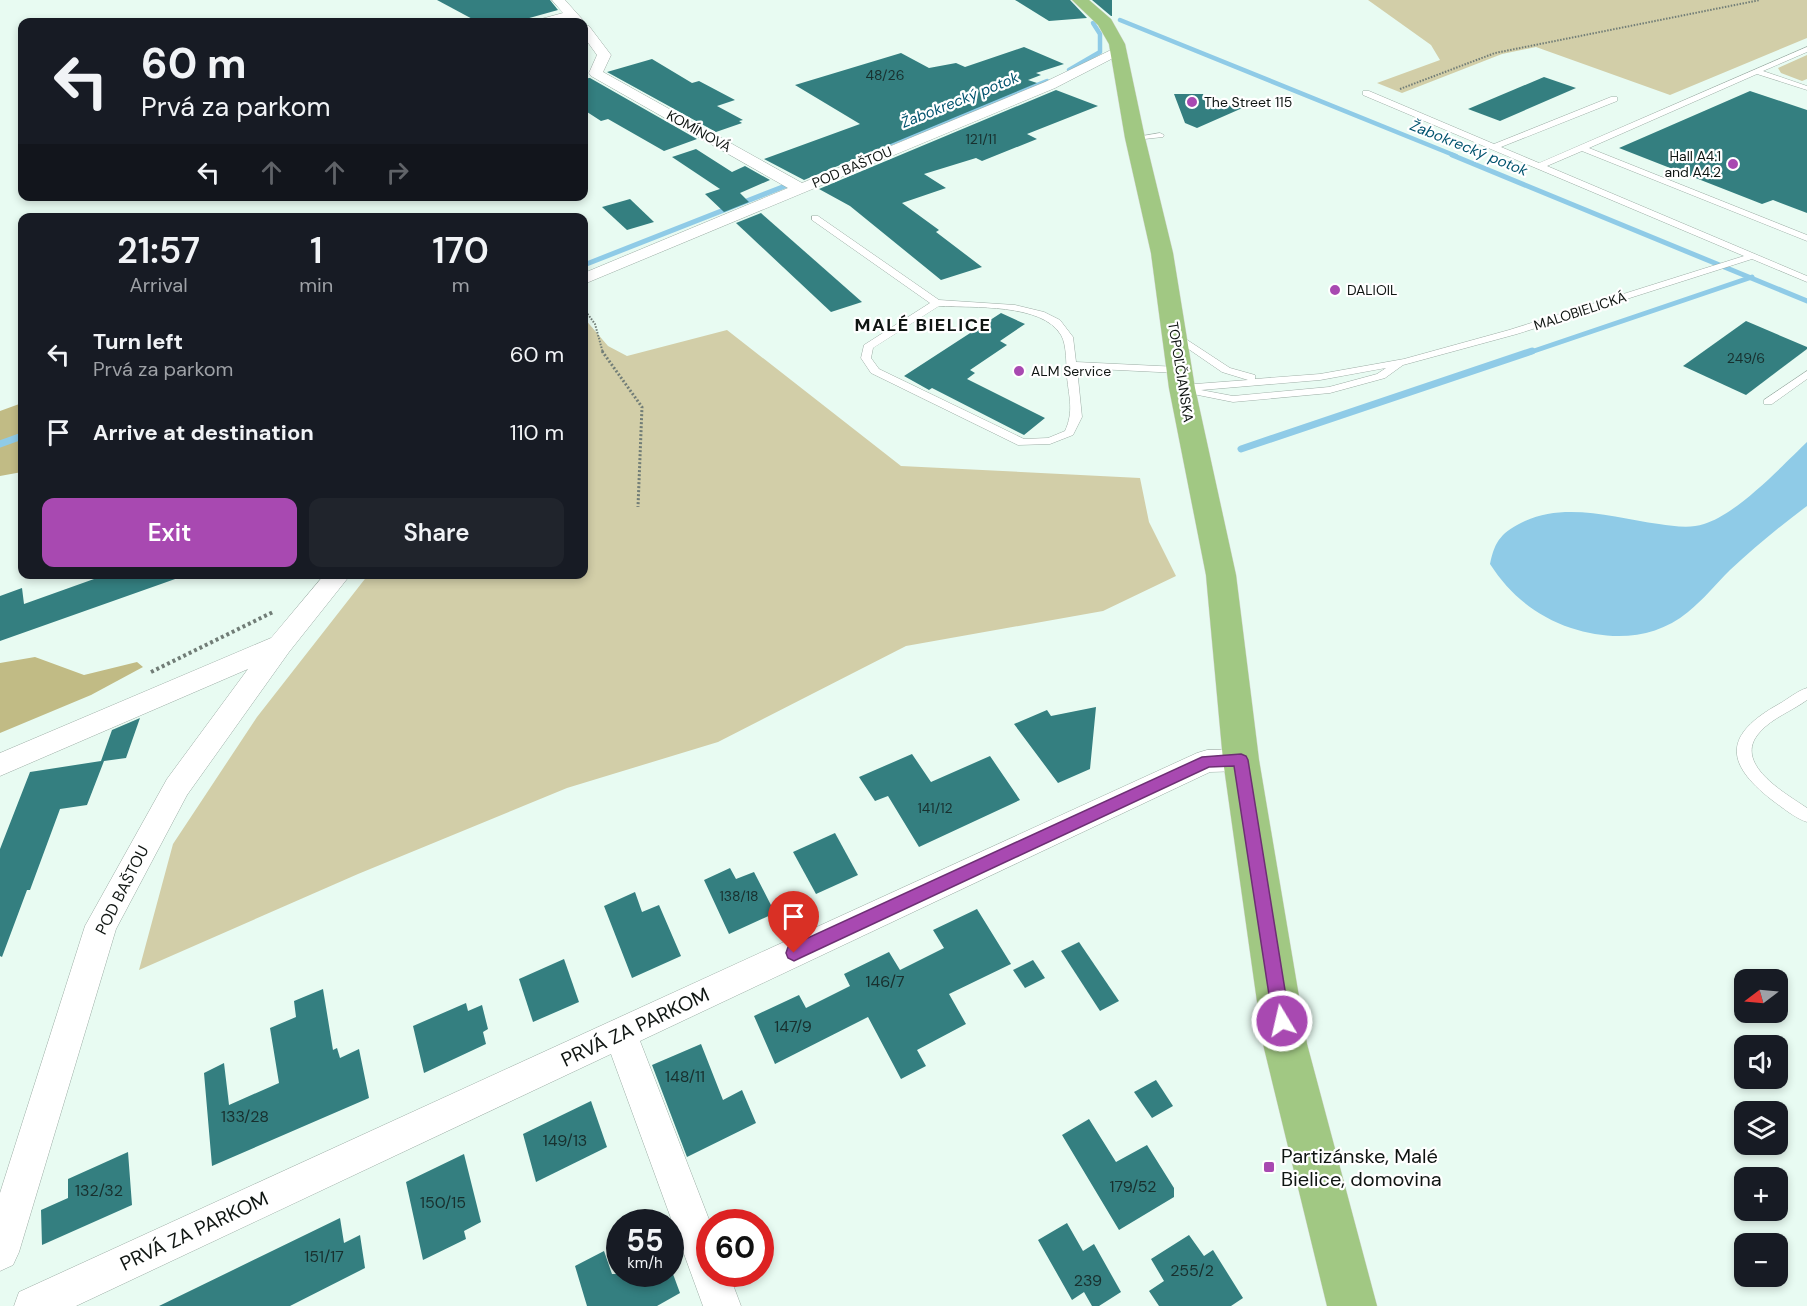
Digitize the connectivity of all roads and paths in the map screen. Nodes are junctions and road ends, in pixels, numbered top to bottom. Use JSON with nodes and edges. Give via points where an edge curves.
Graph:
{"nodes":[{"id":1,"x":558,"y":0,"type":"edge"},
{"id":2,"x":1080,"y":0,"type":"edge"},
{"id":3,"x":1760,"y":0,"type":"edge"},
{"id":4,"x":574,"y":18,"type":"edge"},
{"id":5,"x":588,"y":34,"type":"edge"},
{"id":6,"x":1807,"y":49,"type":"edge"},
{"id":7,"x":1118,"y":52,"type":"junction"},
{"id":8,"x":592,"y":68,"type":"edge"},
{"id":9,"x":1755,"y":71,"type":"junction"},
{"id":10,"x":1807,"y":88,"type":"edge"},
{"id":11,"x":1396,"y":91,"type":"dead end"},
{"id":12,"x":1366,"y":93,"type":"dead end"},
{"id":13,"x":1614,"y":99,"type":"dead end"},
{"id":14,"x":1160,"y":135,"type":"dead end"},
{"id":15,"x":1135,"y":138,"type":"junction"},
{"id":16,"x":1494,"y":147,"type":"junction"},
{"id":17,"x":1580,"y":147,"type":"junction"},
{"id":18,"x":1540,"y":166,"type":"junction"},
{"id":19,"x":801,"y":189,"type":"junction"},
{"id":20,"x":815,"y":218,"type":"dead end"},
{"id":21,"x":1807,"y":238,"type":"edge"},
{"id":22,"x":1753,"y":256,"type":"junction"},
{"id":23,"x":588,"y":277,"type":"edge"},
{"id":24,"x":1807,"y":279,"type":"edge"},
{"id":25,"x":937,"y":303,"type":"junction"},
{"id":26,"x":588,"y":314,"type":"edge"},
{"id":27,"x":1175,"y":335,"type":"junction"},
{"id":28,"x":1405,"y":362,"type":"junction"},
{"id":29,"x":1071,"y":365,"type":"junction"},
{"id":30,"x":1807,"y":374,"type":"edge"},
{"id":31,"x":1180,"y":379,"type":"junction"},
{"id":32,"x":1264,"y":381,"type":"junction"},
{"id":33,"x":1768,"y":402,"type":"dead end"},
{"id":34,"x":638,"y":507,"type":"dead end"},
{"id":35,"x":335,"y":579,"type":"edge"},
{"id":36,"x":277,"y":610,"type":"dead end"},
{"id":37,"x":280,"y":645,"type":"junction"},
{"id":38,"x":149,"y":673,"type":"dead end"},
{"id":39,"x":1807,"y":693,"type":"edge"},
{"id":40,"x":1241,"y":760,"type":"junction"},
{"id":41,"x":0,"y":765,"type":"edge"},
{"id":42,"x":1807,"y":816,"type":"edge"},
{"id":43,"x":621,"y":1034,"type":"junction"},
{"id":44,"x":696,"y":1235,"type":"edge"},
{"id":45,"x":0,"y":1252,"type":"edge"},
{"id":46,"x":715,"y":1287,"type":"edge"},
{"id":47,"x":35,"y":1305,"type":"edge"},
{"id":48,"x":722,"y":1306,"type":"edge"},
{"id":49,"x":1352,"y":1306,"type":"edge"}],
"edges":[{"from":1,"to":4,"type":"street"},
{"from":2,"to":7,"type":"main road","name":"TOPOĽČIANSKA","via":[[1109,27]]},
{"from":3,"to":11,"type":"path","via":[[1495,53]]},
{"from":5,"to":8,"type":"street","via":[[604,55]]},
{"from":6,"to":9,"type":"lane"},
{"from":7,"to":15,"type":"main road","name":"TOPOĽČIANSKA"},
{"from":7,"to":19,"type":"street","name":"POD BAŠTOU","via":[[1050,85]]},
{"from":8,"to":19,"type":"street","name":"KOMÍNOVÁ"},
{"from":9,"to":10,"type":"lane"},
{"from":9,"to":17,"type":"lane"},
{"from":12,"to":16,"type":"lane"},
{"from":13,"to":16,"type":"lane"},
{"from":14,"to":15,"type":"lane"},
{"from":15,"to":27,"type":"main road","name":"TOPOĽČIANSKA","via":[[1162,253]]},
{"from":16,"to":18,"type":"lane"},
{"from":17,"to":18,"type":"lane"},
{"from":17,"to":21,"type":"lane"},
{"from":18,"to":22,"type":"lane"},
{"from":19,"to":23,"type":"street","name":"POD BAŠTOU"},
{"from":20,"to":25,"type":"lane"},
{"from":22,"to":24,"type":"lane"},
{"from":22,"to":28,"type":"lane","name":"MALOBIELICKÁ"},
{"from":25,"to":29,"type":"lane","via":[[1015,308],[1041,314],[1056,322],[1068,337]]},
{"from":25,"to":29,"type":"lane","via":[[868,346],[866,358],[875,371],[1003,435],[1022,443],[1050,441],[1069,433],[1077,417]]},
{"from":26,"to":34,"type":"path","via":[[603,352],[642,407]]},
{"from":27,"to":31,"type":"main road","name":"TOPOĽČIANSKA"},
{"from":27,"to":32,"type":"lane","name":"MALOBIELICKÁ","via":[[1226,370]]},
{"from":28,"to":31,"type":"lane","name":"MALOBIELICKÁ","via":[[1381,376],[1330,390],[1233,399]]},
{"from":28,"to":32,"type":"lane","name":"MALOBIELICKÁ","via":[[1320,377]]},
{"from":29,"to":31,"type":"lane"},
{"from":30,"to":33,"type":"lane"},
{"from":31,"to":32,"type":"lane","name":"MALOBIELICKÁ"},
{"from":31,"to":40,"type":"main road","name":"TOPOĽČIANSKA","via":[[1221,575]]},
{"from":35,"to":37,"type":"street","name":"POD BAŠTOU"},
{"from":36,"to":38,"type":"path"},
{"from":37,"to":41,"type":"street"},
{"from":37,"to":45,"type":"street","name":"POD BAŠTOU","via":[[177,787],[101,926]]},
{"from":39,"to":42,"type":"lane","via":[[1756,726],[1742,748],[1756,778]]},
{"from":40,"to":43,"type":"street","name":"PRVÁ ZA PARKOM","via":[[1207,761]]},
{"from":40,"to":49,"type":"main road","name":"TOPOĽČIANSKA","via":[[1285,1044]]},
{"from":43,"to":44,"type":"street"},
{"from":43,"to":47,"type":"street","name":"PRVÁ ZA PARKOM"},
{"from":46,"to":48,"type":"street"}]}
